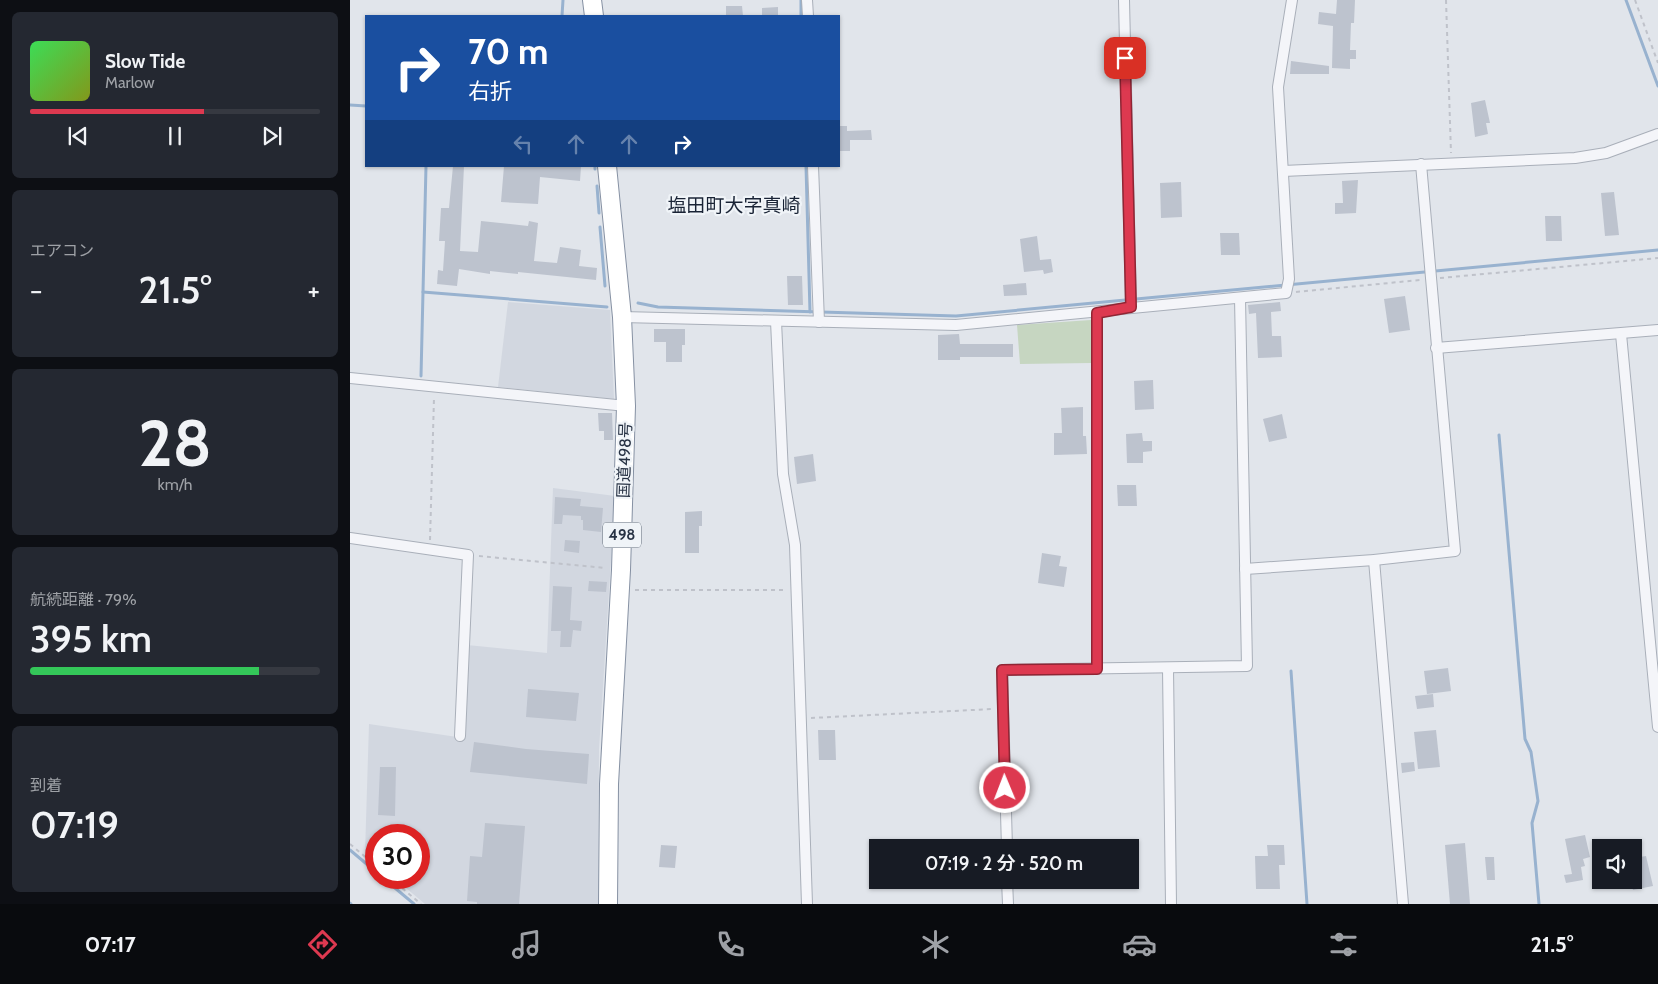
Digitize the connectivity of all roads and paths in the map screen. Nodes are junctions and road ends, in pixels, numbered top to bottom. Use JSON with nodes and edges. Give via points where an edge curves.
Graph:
{"nodes":[{"id":1,"x":592,"y":0,"type":"edge"},
{"id":2,"x":807,"y":0,"type":"edge"},
{"id":3,"x":1124,"y":0,"type":"edge"},
{"id":4,"x":1292,"y":0,"type":"edge"},
{"id":5,"x":1446,"y":0,"type":"edge"},
{"id":6,"x":1635,"y":0,"type":"edge"},
{"id":7,"x":594,"y":15,"type":"edge"},
{"id":8,"x":808,"y":15,"type":"edge"},
{"id":9,"x":1658,"y":64,"type":"edge"},
{"id":10,"x":1658,"y":134,"type":"edge"},
{"id":11,"x":1451,"y":163,"type":"junction"},
{"id":12,"x":1421,"y":164,"type":"junction"},
{"id":13,"x":607,"y":167,"type":"edge"},
{"id":14,"x":813,"y":167,"type":"edge"},
{"id":15,"x":1283,"y":171,"type":"junction"},
{"id":16,"x":1658,"y":258,"type":"edge"},
{"id":17,"x":1430,"y":279,"type":"junction"},
{"id":18,"x":1286,"y":293,"type":"junction"},
{"id":19,"x":1240,"y":298,"type":"junction"},
{"id":20,"x":1131,"y":307,"type":"junction"},
{"id":21,"x":1097,"y":313,"type":"junction"},
{"id":22,"x":622,"y":317,"type":"junction"},
{"id":23,"x":776,"y":321,"type":"junction"},
{"id":24,"x":819,"y":322,"type":"junction"},
{"id":25,"x":1658,"y":330,"type":"edge"},
{"id":26,"x":1621,"y":334,"type":"junction"},
{"id":27,"x":1436,"y":348,"type":"junction"},
{"id":28,"x":350,"y":378,"type":"edge"},
{"id":29,"x":434,"y":385,"type":"junction"},
{"id":30,"x":626,"y":406,"type":"junction"},
{"id":31,"x":350,"y":538,"type":"edge"},
{"id":32,"x":430,"y":549,"type":"junction"},
{"id":33,"x":468,"y":555,"type":"junction"},
{"id":34,"x":1374,"y":560,"type":"junction"},
{"id":35,"x":1244,"y":569,"type":"junction"},
{"id":36,"x":621,"y":570,"type":"junction"},
{"id":37,"x":620,"y":590,"type":"junction"},
{"id":38,"x":797,"y":590,"type":"junction"},
{"id":39,"x":1168,"y":668,"type":"junction"},
{"id":40,"x":1097,"y":669,"type":"junction"},
{"id":41,"x":1003,"y":708,"type":"junction"},
{"id":42,"x":801,"y":719,"type":"junction"},
{"id":43,"x":1658,"y":728,"type":"edge"},
{"id":44,"x":460,"y":736,"type":"dead end"},
{"id":45,"x":1007,"y":839,"type":"edge"},
{"id":46,"x":350,"y":844,"type":"edge"},
{"id":47,"x":365,"y":857,"type":"edge"},
{"id":48,"x":403,"y":889,"type":"edge"},
{"id":49,"x":1007,"y":889,"type":"edge"},
{"id":50,"x":421,"y":904,"type":"edge"},
{"id":51,"x":608,"y":904,"type":"edge"},
{"id":52,"x":807,"y":904,"type":"edge"},
{"id":53,"x":1008,"y":904,"type":"edge"},
{"id":54,"x":1171,"y":904,"type":"edge"},
{"id":55,"x":1403,"y":904,"type":"edge"}],
"edges":[{"from":1,"to":7,"type":"highway"},
{"from":2,"to":8,"type":"street"},
{"from":3,"to":20,"type":"street"},
{"from":4,"to":15,"type":"street","via":[[1278,87]]},
{"from":5,"to":11,"type":"path"},
{"from":6,"to":9,"type":"path"},
{"from":10,"to":11,"type":"street","via":[[1606,153],[1575,158]]},
{"from":11,"to":12,"type":"street"},
{"from":12,"to":15,"type":"street"},
{"from":12,"to":17,"type":"street"},
{"from":13,"to":22,"type":"highway","name":"国道498号","number":"498"},
{"from":14,"to":24,"type":"street"},
{"from":15,"to":18,"type":"street","via":[[1289,279]]},
{"from":16,"to":17,"type":"path"},
{"from":17,"to":18,"type":"path"},
{"from":17,"to":27,"type":"street"},
{"from":18,"to":19,"type":"street"},
{"from":19,"to":20,"type":"street"},
{"from":19,"to":35,"type":"street"},
{"from":20,"to":21,"type":"street"},
{"from":21,"to":24,"type":"street","via":[[956,325]]},
{"from":21,"to":40,"type":"street"},
{"from":22,"to":23,"type":"street"},
{"from":22,"to":30,"type":"highway","name":"国道498号","number":"498"},
{"from":23,"to":24,"type":"street"},
{"from":23,"to":38,"type":"street","via":[[783,474],[795,545]]},
{"from":25,"to":26,"type":"street"},
{"from":26,"to":27,"type":"street"},
{"from":26,"to":43,"type":"street"},
{"from":27,"to":34,"type":"street","via":[[1455,551]]},
{"from":28,"to":29,"type":"street"},
{"from":29,"to":30,"type":"street"},
{"from":29,"to":32,"type":"path"},
{"from":30,"to":36,"type":"highway","name":"国道498号","number":"498"},
{"from":31,"to":32,"type":"street"},
{"from":32,"to":33,"type":"street"},
{"from":33,"to":36,"type":"path"},
{"from":33,"to":44,"type":"street"},
{"from":34,"to":35,"type":"street"},
{"from":34,"to":55,"type":"street"},
{"from":35,"to":39,"type":"street","via":[[1247,666]]},
{"from":36,"to":37,"type":"highway","name":"国道498号","number":"498"},
{"from":37,"to":38,"type":"path"},
{"from":37,"to":51,"type":"highway","name":"国道498号","number":"498","via":[[609,784]]},
{"from":38,"to":42,"type":"street"},
{"from":39,"to":40,"type":"street"},
{"from":39,"to":54,"type":"street"},
{"from":40,"to":41,"type":"street","via":[[1002,670]]},
{"from":41,"to":42,"type":"path"},
{"from":41,"to":45,"type":"street"},
{"from":42,"to":52,"type":"street"},
{"from":46,"to":47,"type":"path"},
{"from":48,"to":50,"type":"path"},
{"from":49,"to":53,"type":"street"}]}
